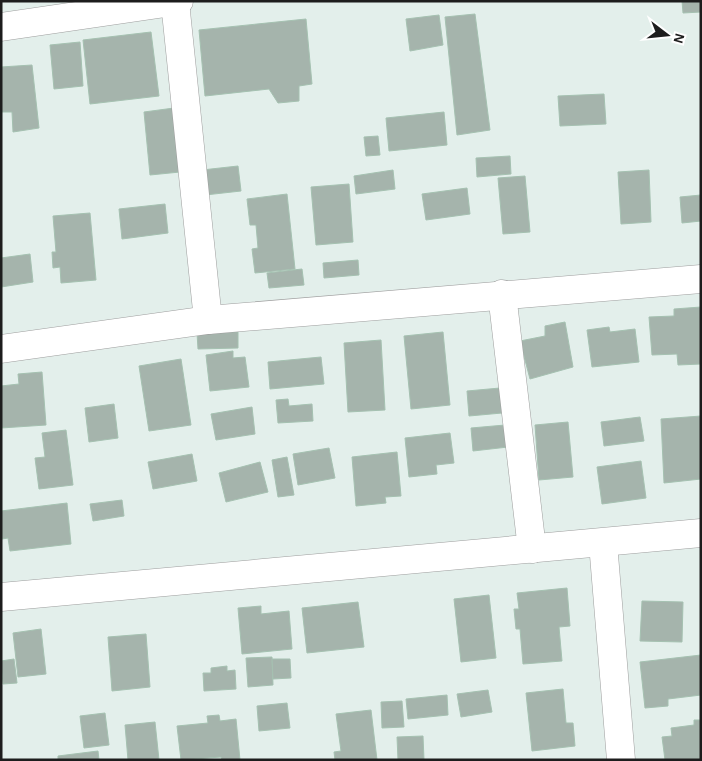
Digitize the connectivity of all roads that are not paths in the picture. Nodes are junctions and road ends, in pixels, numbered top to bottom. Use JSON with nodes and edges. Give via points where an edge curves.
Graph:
{"nodes":[{"id":1,"x":179,"y":1,"type":"edge"},
{"id":2,"x":175,"y":2,"type":"edge"},
{"id":3,"x":1,"y":27,"type":"edge"},
{"id":4,"x":701,"y":279,"type":"edge"},
{"id":5,"x":502,"y":294,"type":"junction"},
{"id":6,"x":208,"y":320,"type":"junction"},
{"id":7,"x":1,"y":349,"type":"edge"},
{"id":8,"x":701,"y":533,"type":"edge"},
{"id":9,"x":603,"y":543,"type":"junction"},
{"id":10,"x":532,"y":549,"type":"junction"},
{"id":11,"x":1,"y":597,"type":"edge"},
{"id":12,"x":621,"y":760,"type":"edge"}],
"edges":[{"from":1,"to":2,"type":"street"},
{"from":2,"to":3,"type":"street"},
{"from":2,"to":6,"type":"street"},
{"from":4,"to":5,"type":"street"},
{"from":5,"to":6,"type":"street"},
{"from":5,"to":10,"type":"street"},
{"from":6,"to":7,"type":"street"},
{"from":8,"to":9,"type":"street"},
{"from":9,"to":10,"type":"street"},
{"from":9,"to":12,"type":"street"},
{"from":10,"to":11,"type":"street"}]}
